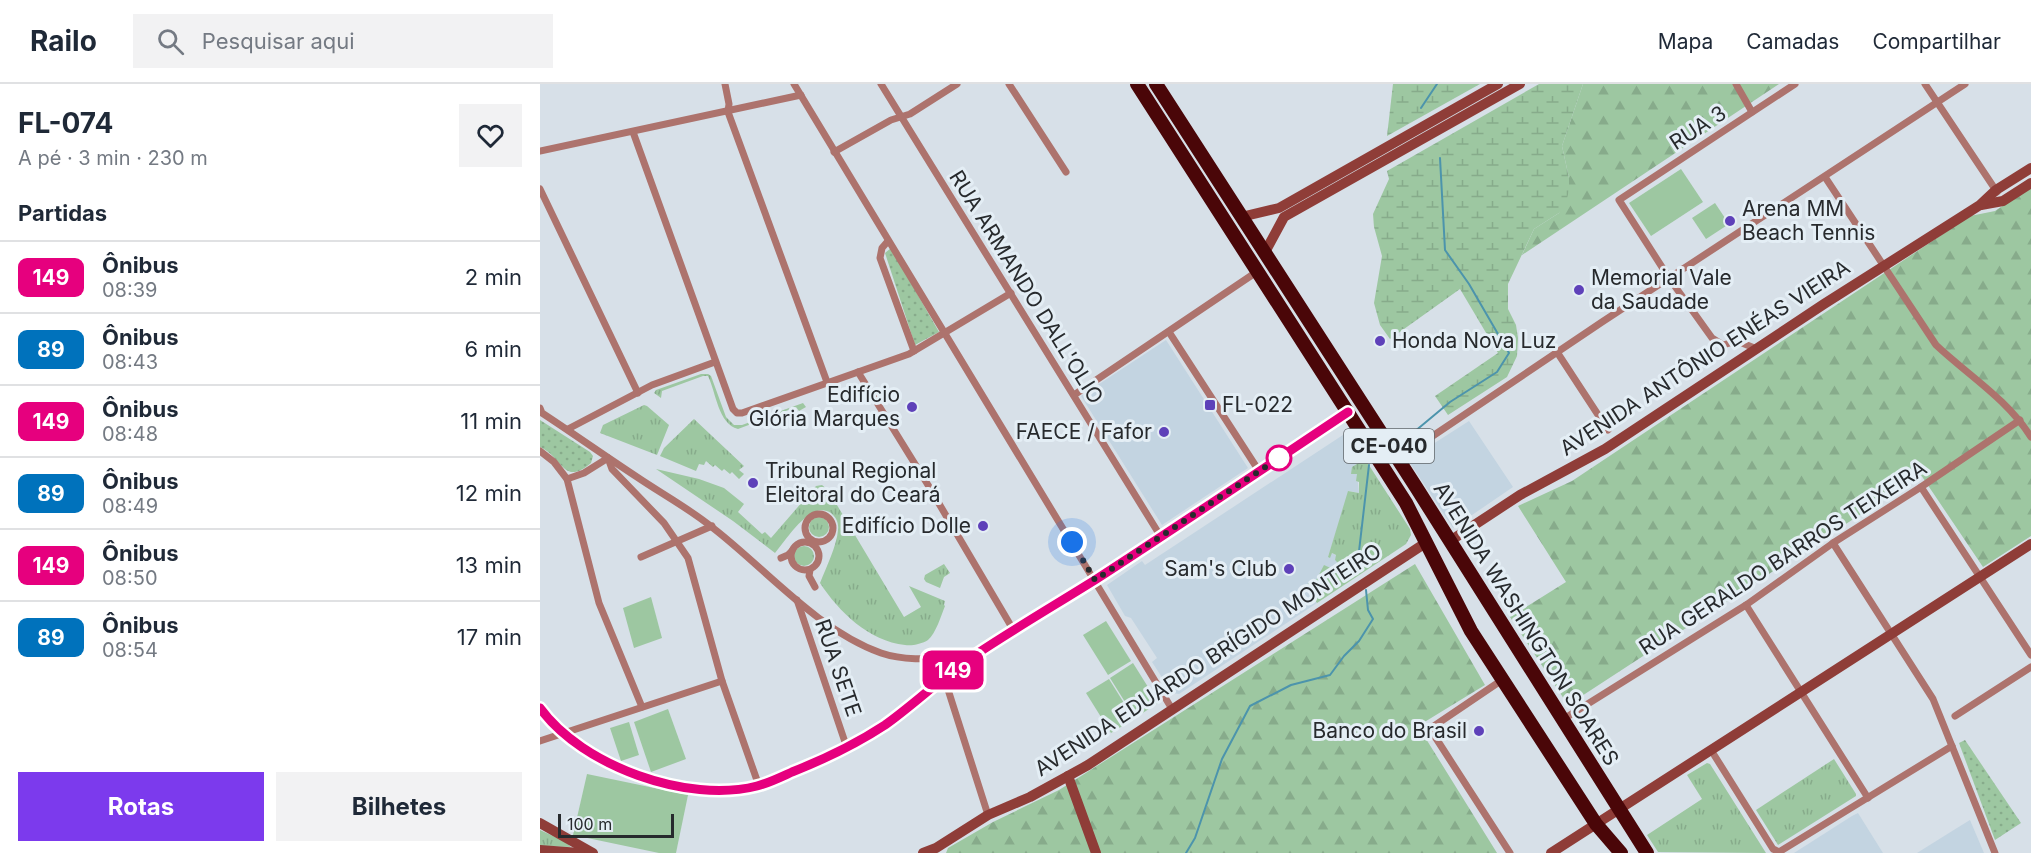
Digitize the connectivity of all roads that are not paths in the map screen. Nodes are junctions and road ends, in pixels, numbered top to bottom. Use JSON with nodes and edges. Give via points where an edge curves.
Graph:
{"nodes":[{"id":1,"x":725,"y":84,"type":"edge"},
{"id":2,"x":794,"y":84,"type":"edge"},
{"id":3,"x":881,"y":84,"type":"edge"},
{"id":4,"x":957,"y":84,"type":"edge"},
{"id":5,"x":1009,"y":84,"type":"edge"},
{"id":6,"x":1137,"y":84,"type":"edge"},
{"id":7,"x":1156,"y":84,"type":"edge"},
{"id":8,"x":1498,"y":84,"type":"edge"},
{"id":9,"x":1520,"y":84,"type":"edge"},
{"id":10,"x":1736,"y":84,"type":"edge"},
{"id":11,"x":1795,"y":84,"type":"edge"},
{"id":12,"x":1925,"y":84,"type":"edge"},
{"id":13,"x":1965,"y":84,"type":"edge"},
{"id":14,"x":801,"y":95,"type":"junction"},
{"id":15,"x":1937,"y":102,"type":"junction"},
{"id":16,"x":728,"y":112,"type":"junction"},
{"id":17,"x":1752,"y":112,"type":"junction"},
{"id":18,"x":901,"y":117,"type":"junction"},
{"id":19,"x":633,"y":132,"type":"junction"},
{"id":20,"x":540,"y":151,"type":"edge"},
{"id":21,"x":834,"y":152,"type":"junction"},
{"id":22,"x":1066,"y":172,"type":"dead end"},
{"id":23,"x":2030,"y":172,"type":"edge"},
{"id":24,"x":1825,"y":177,"type":"junction"},
{"id":25,"x":2031,"y":183,"type":"edge"},
{"id":26,"x":540,"y":189,"type":"edge"},
{"id":27,"x":1996,"y":190,"type":"junction"},
{"id":28,"x":2003,"y":201,"type":"junction"},
{"id":29,"x":1980,"y":205,"type":"junction"},
{"id":30,"x":1282,"y":212,"type":"junction"},
{"id":31,"x":1241,"y":217,"type":"junction"},
{"id":32,"x":888,"y":241,"type":"junction"},
{"id":33,"x":1264,"y":254,"type":"junction"},
{"id":34,"x":1883,"y":266,"type":"junction"},
{"id":35,"x":1258,"y":271,"type":"junction"},
{"id":36,"x":1669,"y":278,"type":"junction"},
{"id":37,"x":1011,"y":293,"type":"junction"},
{"id":38,"x":1169,"y":332,"type":"junction"},
{"id":39,"x":944,"y":333,"type":"junction"},
{"id":40,"x":1757,"y":349,"type":"junction"},
{"id":41,"x":914,"y":351,"type":"junction"},
{"id":42,"x":1557,"y":352,"type":"junction"},
{"id":43,"x":715,"y":362,"type":"junction"},
{"id":44,"x":858,"y":372,"type":"junction"},
{"id":45,"x":827,"y":382,"type":"junction"},
{"id":46,"x":638,"y":393,"type":"junction"},
{"id":47,"x":1074,"y":395,"type":"junction"},
{"id":48,"x":541,"y":412,"type":"edge"},
{"id":49,"x":1348,"y":412,"type":"junction"},
{"id":50,"x":2020,"y":420,"type":"junction"},
{"id":51,"x":568,"y":429,"type":"junction"},
{"id":52,"x":1608,"y":429,"type":"dead end"},
{"id":53,"x":2031,"y":436,"type":"edge"},
{"id":54,"x":540,"y":451,"type":"edge"},
{"id":55,"x":608,"y":458,"type":"junction"},
{"id":56,"x":1397,"y":460,"type":"junction"},
{"id":57,"x":1259,"y":471,"type":"junction"},
{"id":58,"x":567,"y":479,"type":"junction"},
{"id":59,"x":1921,"y":487,"type":"junction"},
{"id":60,"x":712,"y":526,"type":"junction"},
{"id":61,"x":805,"y":527,"type":"junction"},
{"id":62,"x":1161,"y":537,"type":"junction"},
{"id":63,"x":829,"y":539,"type":"junction"},
{"id":64,"x":678,"y":541,"type":"junction"},
{"id":65,"x":1450,"y":541,"type":"junction"},
{"id":66,"x":1427,"y":542,"type":"junction"},
{"id":67,"x":1833,"y":543,"type":"junction"},
{"id":68,"x":2031,"y":544,"type":"edge"},
{"id":69,"x":793,"y":549,"type":"junction"},
{"id":70,"x":641,"y":557,"type":"dead end"},
{"id":71,"x":781,"y":558,"type":"dead end"},
{"id":72,"x":819,"y":559,"type":"junction"},
{"id":73,"x":810,"y":570,"type":"junction"},
{"id":74,"x":1979,"y":578,"type":"junction"},
{"id":75,"x":1095,"y":580,"type":"junction"},
{"id":76,"x":815,"y":587,"type":"dead end"},
{"id":77,"x":797,"y":600,"type":"junction"},
{"id":78,"x":1746,"y":605,"type":"junction"},
{"id":79,"x":1014,"y":631,"type":"junction"},
{"id":80,"x":1892,"y":634,"type":"junction"},
{"id":81,"x":2031,"y":654,"type":"edge"},
{"id":82,"x":975,"y":655,"type":"junction"},
{"id":83,"x":2031,"y":667,"type":"edge"},
{"id":84,"x":944,"y":677,"type":"junction"},
{"id":85,"x":1502,"y":680,"type":"junction"},
{"id":86,"x":722,"y":681,"type":"junction"},
{"id":87,"x":1800,"y":693,"type":"junction"},
{"id":88,"x":642,"y":707,"type":"junction"},
{"id":89,"x":540,"y":708,"type":"edge"},
{"id":90,"x":1172,"y":709,"type":"junction"},
{"id":91,"x":1955,"y":716,"type":"dead end"},
{"id":92,"x":1562,"y":720,"type":"junction"},
{"id":93,"x":565,"y":733,"type":"junction"},
{"id":94,"x":540,"y":741,"type":"edge"},
{"id":95,"x":1952,"y":746,"type":"junction"},
{"id":96,"x":847,"y":748,"type":"junction"},
{"id":97,"x":1711,"y":750,"type":"junction"},
{"id":98,"x":1068,"y":776,"type":"junction"},
{"id":99,"x":759,"y":786,"type":"junction"},
{"id":100,"x":1868,"y":798,"type":"junction"},
{"id":101,"x":1618,"y":809,"type":"junction"},
{"id":102,"x":988,"y":816,"type":"junction"},
{"id":103,"x":540,"y":824,"type":"edge"},
{"id":104,"x":1596,"y":824,"type":"junction"},
{"id":105,"x":939,"y":849,"type":"edge"},
{"id":106,"x":540,"y":850,"type":"edge"},
{"id":107,"x":1777,"y":852,"type":"edge"},
{"id":108,"x":580,"y":853,"type":"edge"},
{"id":109,"x":593,"y":853,"type":"edge"},
{"id":110,"x":923,"y":853,"type":"edge"},
{"id":111,"x":1096,"y":853,"type":"edge"},
{"id":112,"x":1510,"y":853,"type":"edge"},
{"id":113,"x":1551,"y":853,"type":"edge"},
{"id":114,"x":1621,"y":853,"type":"edge"},
{"id":115,"x":1647,"y":853,"type":"edge"},
{"id":116,"x":1995,"y":853,"type":"edge"}],
"edges":[{"from":1,"to":16,"type":"street"},
{"from":2,"to":14,"type":"street"},
{"from":3,"to":18,"type":"street","name":"RUA ARMANDO DALL'OLIO"},
{"from":4,"to":18,"type":"street"},
{"from":5,"to":22,"type":"street"},
{"from":6,"to":35,"type":"highway","name":"AVENIDA WASHINGTON SOARES","number":"CE-040"},
{"from":7,"to":31,"type":"highway","name":"AVENIDA WASHINGTON SOARES","number":"CE-040"},
{"from":8,"to":30,"type":"street"},
{"from":9,"to":30,"type":"street"},
{"from":10,"to":17,"type":"street"},
{"from":11,"to":17,"type":"street","name":"RUA 3"},
{"from":12,"to":15,"type":"street"},
{"from":13,"to":15,"type":"street"},
{"from":14,"to":16,"type":"street"},
{"from":14,"to":21,"type":"street"},
{"from":15,"to":24,"type":"street"},
{"from":15,"to":27,"type":"street"},
{"from":16,"to":19,"type":"street"},
{"from":16,"to":45,"type":"street"},
{"from":17,"to":36,"type":"street","name":"RUA 3","via":[[1619,200]]},
{"from":18,"to":21,"type":"street"},
{"from":18,"to":37,"type":"street","name":"RUA ARMANDO DALL'OLIO"},
{"from":19,"to":20,"type":"street"},
{"from":19,"to":43,"type":"street"},
{"from":21,"to":32,"type":"street"},
{"from":23,"to":27,"type":"street","name":"AVENIDA ANTÔNIO ENÉAS VIEIRA"},
{"from":24,"to":34,"type":"street"},
{"from":24,"to":36,"type":"street"},
{"from":25,"to":28,"type":"street","name":"AVENIDA ANTÔNIO ENÉAS VIEIRA"},
{"from":26,"to":46,"type":"street"},
{"from":27,"to":28,"type":"street"},
{"from":27,"to":29,"type":"street","name":"AVENIDA ANTÔNIO ENÉAS VIEIRA"},
{"from":28,"to":29,"type":"street","name":"AVENIDA ANTÔNIO ENÉAS VIEIRA"},
{"from":29,"to":34,"type":"street","name":"AVENIDA ANTÔNIO ENÉAS VIEIRA"},
{"from":30,"to":31,"type":"street"},
{"from":30,"to":33,"type":"street"},
{"from":31,"to":33,"type":"highway","name":"AVENIDA WASHINGTON SOARES","number":"CE-040"},
{"from":32,"to":39,"type":"street"},
{"from":32,"to":41,"type":"street","via":[[880,258]]},
{"from":33,"to":56,"type":"highway","name":"AVENIDA WASHINGTON SOARES","number":"CE-040"},
{"from":34,"to":40,"type":"street","name":"AVENIDA ANTÔNIO ENÉAS VIEIRA"},
{"from":34,"to":50,"type":"street","via":[[1936,345]]},
{"from":35,"to":38,"type":"street"},
{"from":35,"to":49,"type":"highway","name":"AVENIDA WASHINGTON SOARES","number":"CE-040"},
{"from":36,"to":40,"type":"street","via":[[1712,339],[1723,345],[1737,341]]},
{"from":36,"to":42,"type":"street"},
{"from":37,"to":39,"type":"street"},
{"from":37,"to":47,"type":"street","name":"RUA ARMANDO DALL'OLIO"},
{"from":38,"to":47,"type":"street"},
{"from":38,"to":57,"type":"street"},
{"from":39,"to":41,"type":"street"},
{"from":39,"to":75,"type":"street"},
{"from":40,"to":65,"type":"street","name":"AVENIDA ANTÔNIO ENÉAS VIEIRA","via":[[1605,449],[1520,495]]},
{"from":41,"to":44,"type":"street"},
{"from":42,"to":52,"type":"street"},
{"from":42,"to":56,"type":"street"},
{"from":43,"to":45,"type":"street","via":[[737,413]]},
{"from":43,"to":46,"type":"street"},
{"from":44,"to":45,"type":"street"},
{"from":44,"to":79,"type":"street"},
{"from":46,"to":51,"type":"street"},
{"from":47,"to":62,"type":"street","name":"RUA ARMANDO DALL'OLIO"},
{"from":48,"to":51,"type":"street"},
{"from":49,"to":57,"type":"street"},
{"from":49,"to":66,"type":"highway","name":"AVENIDA WASHINGTON SOARES","number":"CE-040"},
{"from":50,"to":53,"type":"street"},
{"from":50,"to":59,"type":"street","name":"RUA GERALDO BARROS TEIXEIRA"},
{"from":51,"to":55,"type":"street"},
{"from":54,"to":58,"type":"street"},
{"from":55,"to":58,"type":"street"},
{"from":55,"to":60,"type":"street"},
{"from":55,"to":64,"type":"street","via":[[612,469]]},
{"from":56,"to":65,"type":"highway","name":"AVENIDA WASHINGTON SOARES","number":"CE-040"},
{"from":57,"to":62,"type":"street"},
{"from":58,"to":88,"type":"street","via":[[599,603]]},
{"from":59,"to":67,"type":"street","name":"RUA GERALDO BARROS TEIXEIRA"},
{"from":59,"to":74,"type":"street"},
{"from":60,"to":64,"type":"street"},
{"from":60,"to":77,"type":"street"},
{"from":61,"to":63,"type":"street","via":[[807,536],[815,542]]},
{"from":61,"to":63,"type":"street","via":[[812,515],[826,515],[834,526]]},
{"from":61,"to":69,"type":"street"},
{"from":62,"to":75,"type":"street"},
{"from":63,"to":72,"type":"street"},
{"from":64,"to":70,"type":"street"},
{"from":64,"to":86,"type":"street","via":[[694,574]]},
{"from":65,"to":92,"type":"highway","name":"AVENIDA WASHINGTON SOARES","number":"CE-040"},
{"from":66,"to":85,"type":"highway","name":"AVENIDA WASHINGTON SOARES","number":"CE-040","via":[[1459,610]]},
{"from":66,"to":90,"type":"street","name":"AVENIDA EDUARDO BRÍGIDO MONTEIRO"},
{"from":67,"to":78,"type":"street","name":"RUA GERALDO BARROS TEIXEIRA"},
{"from":67,"to":80,"type":"street"},
{"from":68,"to":74,"type":"street"},
{"from":69,"to":71,"type":"street"},
{"from":69,"to":72,"type":"street","via":[[802,542],[812,543]]},
{"from":69,"to":73,"type":"street","via":[[791,560],[796,568]]},
{"from":72,"to":73,"type":"street"},
{"from":73,"to":76,"type":"street"},
{"from":74,"to":80,"type":"street"},
{"from":74,"to":81,"type":"street"},
{"from":75,"to":79,"type":"street"},
{"from":75,"to":90,"type":"street"},
{"from":77,"to":82,"type":"street","via":[[851,639],[883,653],[909,659]]},
{"from":77,"to":96,"type":"street","name":"RUA SETE"},
{"from":78,"to":87,"type":"street"},
{"from":78,"to":92,"type":"street","name":"RUA GERALDO BARROS TEIXEIRA"},
{"from":79,"to":82,"type":"street"},
{"from":80,"to":87,"type":"street"},
{"from":80,"to":95,"type":"street","via":[[1933,699]]},
{"from":82,"to":84,"type":"street"},
{"from":83,"to":91,"type":"street"},
{"from":84,"to":96,"type":"street","via":[[887,724]]},
{"from":84,"to":102,"type":"street"},
{"from":85,"to":104,"type":"highway","name":"AVENIDA WASHINGTON SOARES","number":"CE-040"},
{"from":85,"to":112,"type":"street","via":[[1434,726],[1432,732]]},
{"from":86,"to":88,"type":"street"},
{"from":86,"to":99,"type":"street"},
{"from":87,"to":97,"type":"street"},
{"from":87,"to":100,"type":"street"},
{"from":88,"to":93,"type":"street"},
{"from":89,"to":93,"type":"street"},
{"from":90,"to":98,"type":"street","name":"AVENIDA EDUARDO BRÍGIDO MONTEIRO"},
{"from":92,"to":101,"type":"highway","name":"AVENIDA WASHINGTON SOARES","number":"CE-040"},
{"from":93,"to":94,"type":"street"},
{"from":93,"to":99,"type":"street","via":[[600,758],[649,780],[726,790]]},
{"from":95,"to":100,"type":"street"},
{"from":95,"to":116,"type":"street"},
{"from":96,"to":99,"type":"street"},
{"from":97,"to":101,"type":"street"},
{"from":97,"to":107,"type":"street"},
{"from":98,"to":102,"type":"street","name":"AVENIDA EDUARDO BRÍGIDO MONTEIRO"},
{"from":98,"to":111,"type":"street"},
{"from":100,"to":107,"type":"street"},
{"from":101,"to":104,"type":"street"},
{"from":101,"to":115,"type":"highway","name":"AVENIDA WASHINGTON SOARES","number":"CE-040"},
{"from":102,"to":105,"type":"street","name":"AVENIDA EDUARDO BRÍGIDO MONTEIRO"},
{"from":103,"to":109,"type":"street"},
{"from":104,"to":113,"type":"street"},
{"from":104,"to":114,"type":"highway","name":"AVENIDA WASHINGTON SOARES","number":"CE-040"},
{"from":105,"to":110,"type":"street","name":"AVENIDA EDUARDO BRÍGIDO MONTEIRO"},
{"from":106,"to":108,"type":"street"}]}
